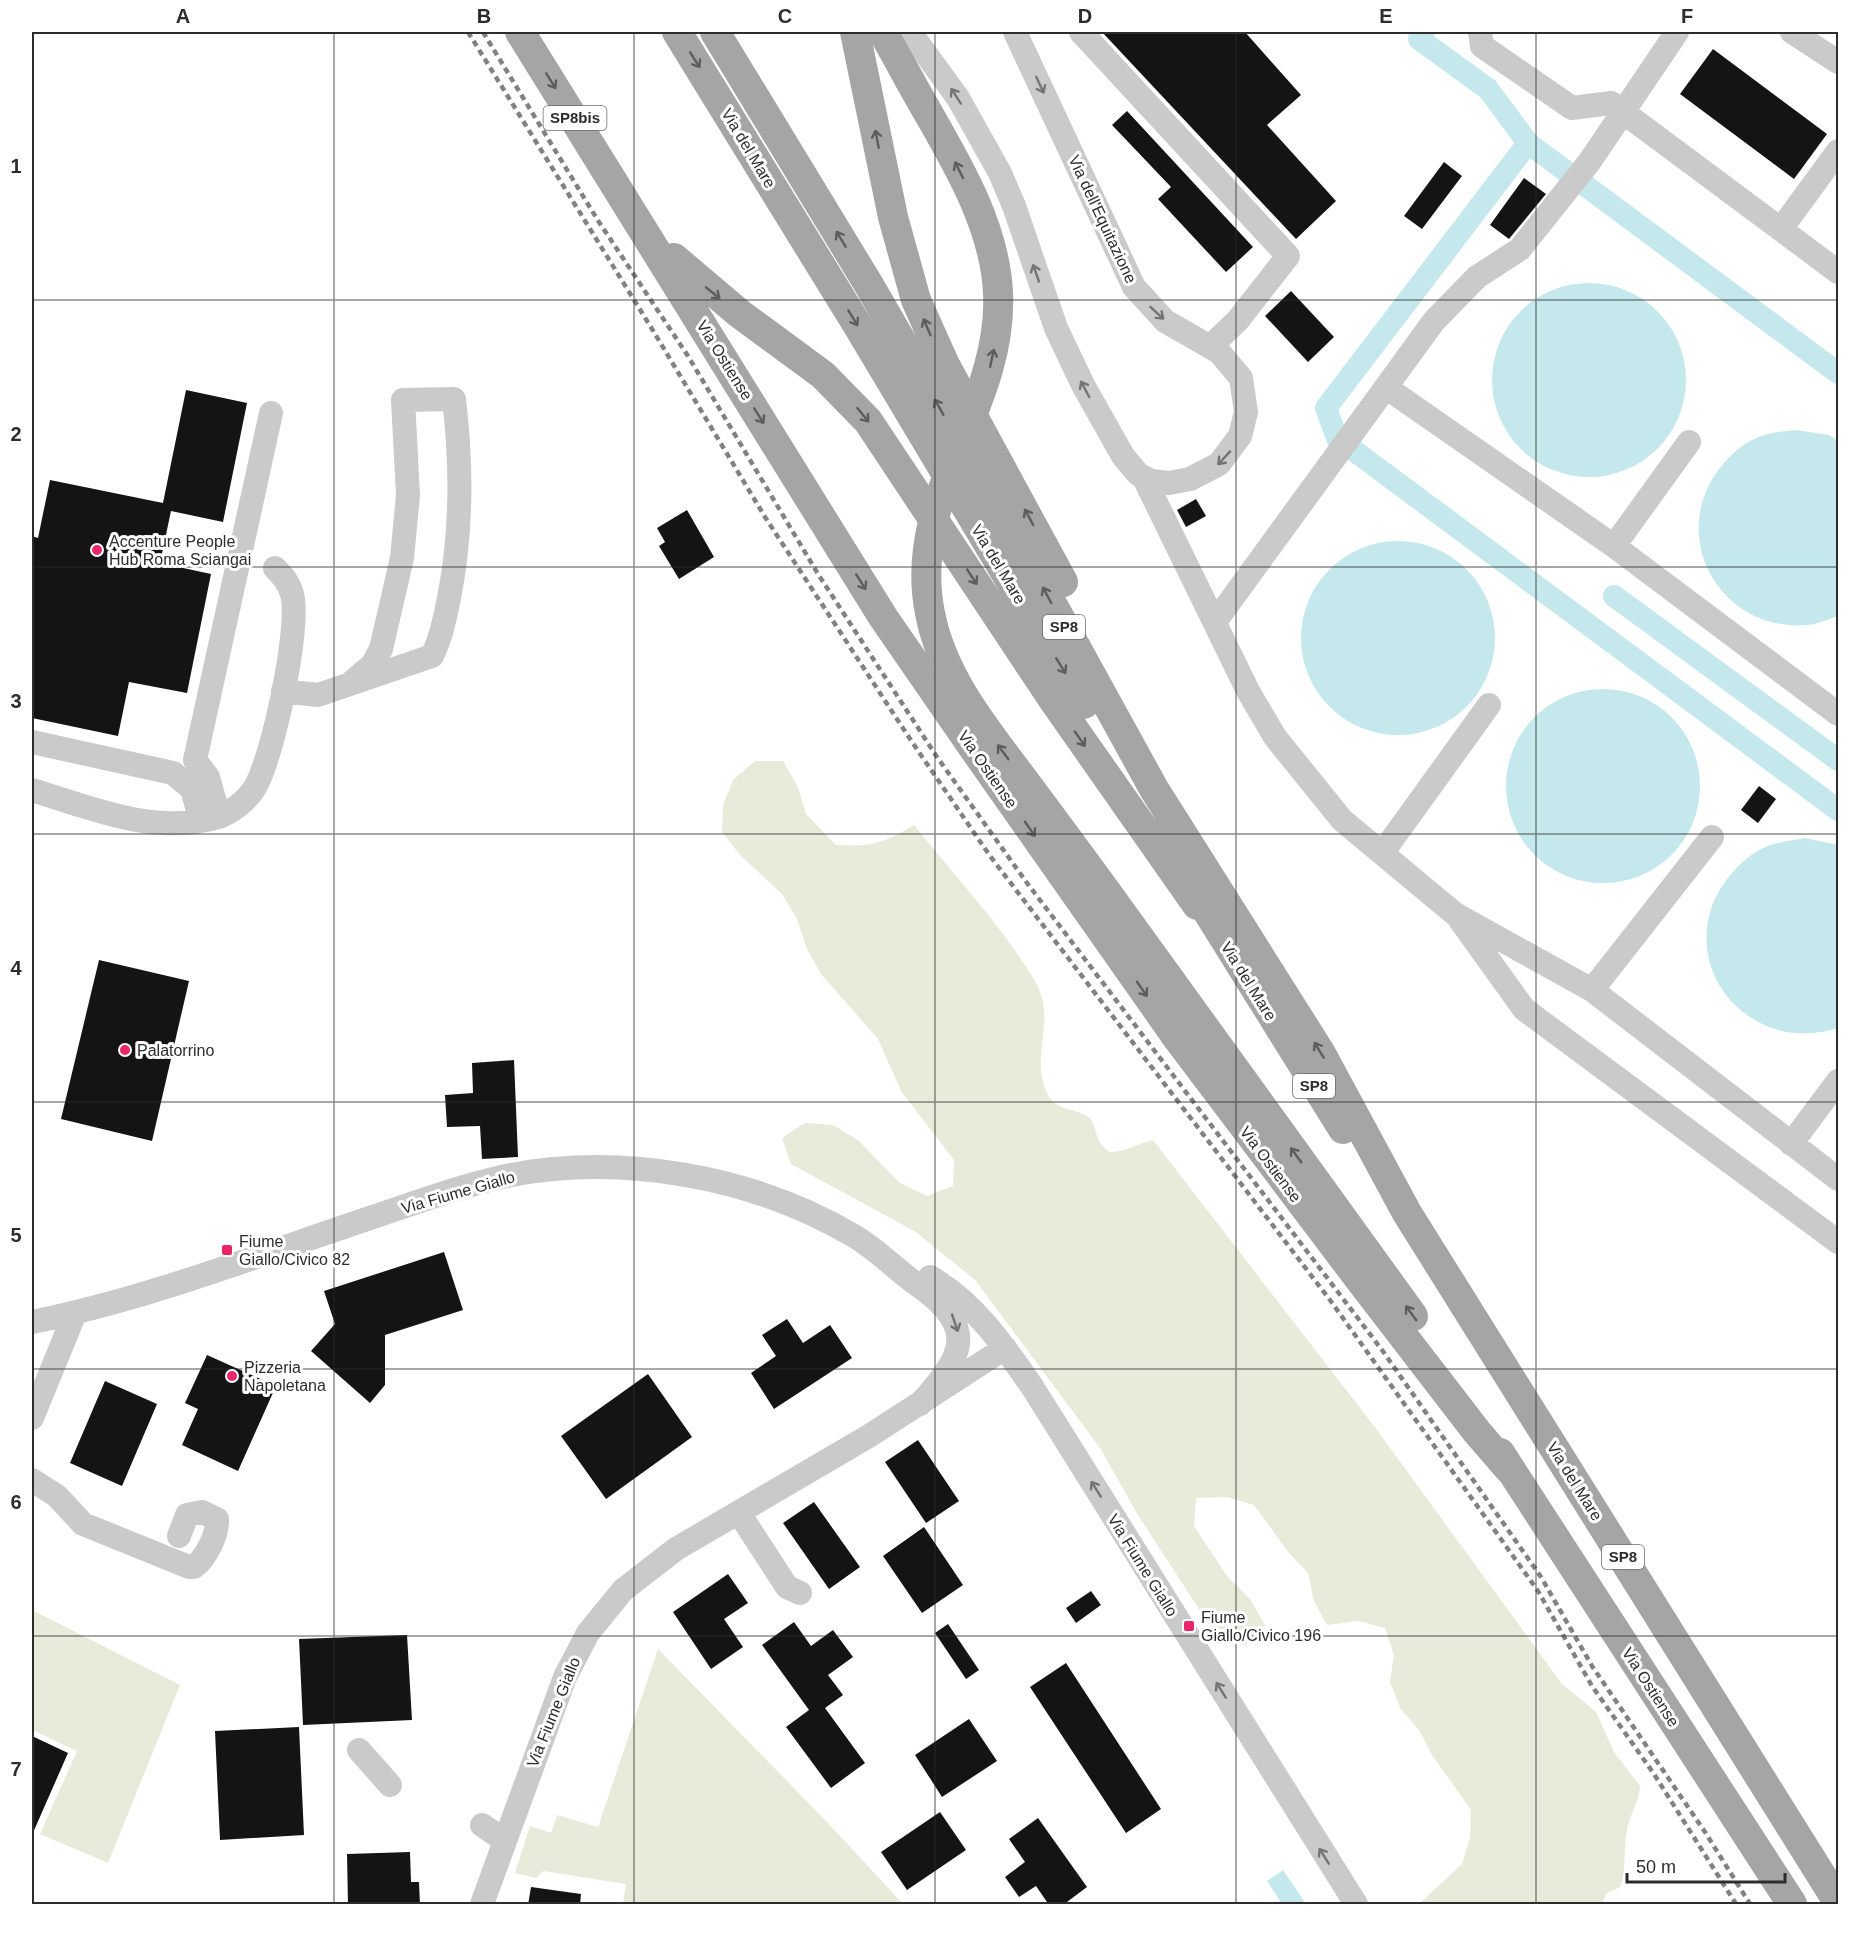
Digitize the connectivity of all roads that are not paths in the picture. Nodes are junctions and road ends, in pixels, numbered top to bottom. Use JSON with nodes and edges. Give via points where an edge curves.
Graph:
{"nodes":[{"id":1,"x":520,"y":32,"type":"edge"},
{"id":2,"x":677,"y":32,"type":"edge"},
{"id":3,"x":715,"y":32,"type":"edge"},
{"id":4,"x":855,"y":32,"type":"edge"},
{"id":5,"x":883,"y":32,"type":"edge"},
{"id":6,"x":910,"y":32,"type":"edge"},
{"id":7,"x":1015,"y":32,"type":"edge"},
{"id":8,"x":1081,"y":32,"type":"edge"},
{"id":9,"x":1480,"y":32,"type":"edge"},
{"id":10,"x":1677,"y":32,"type":"edge"},
{"id":11,"x":1792,"y":32,"type":"edge"},
{"id":12,"x":1839,"y":62,"type":"edge"},
{"id":13,"x":1623,"y":113,"type":"junction"},
{"id":14,"x":1836,"y":160,"type":"edge"},
{"id":15,"x":630,"y":205,"type":"junction"},
{"id":16,"x":1781,"y":229,"type":"junction"},
{"id":17,"x":1839,"y":272,"type":"edge"},
{"id":18,"x":1211,"y":346,"type":"junction"},
{"id":19,"x":1387,"y":388,"type":"junction"},
{"id":20,"x":271,"y":413,"type":"dead end"},
{"id":21,"x":1689,"y":442,"type":"dead end"},
{"id":22,"x":1144,"y":478,"type":"junction"},
{"id":23,"x":1614,"y":546,"type":"junction"},
{"id":24,"x":275,"y":568,"type":"dead end"},
{"id":25,"x":1215,"y":622,"type":"junction"},
{"id":26,"x":352,"y":682,"type":"junction"},
{"id":27,"x":283,"y":691,"type":"junction"},
{"id":28,"x":1489,"y":705,"type":"dead end"},
{"id":29,"x":1839,"y":714,"type":"edge"},
{"id":30,"x":32,"y":742,"type":"edge"},
{"id":31,"x":32,"y":790,"type":"edge"},
{"id":32,"x":210,"y":819,"type":"junction"},
{"id":33,"x":1712,"y":837,"type":"dead end"},
{"id":34,"x":1383,"y":852,"type":"junction"},
{"id":35,"x":1227,"y":906,"type":"junction"},
{"id":36,"x":1455,"y":914,"type":"junction"},
{"id":37,"x":1231,"y":953,"type":"junction"},
{"id":38,"x":1592,"y":990,"type":"junction"},
{"id":39,"x":1839,"y":1081,"type":"edge"},
{"id":40,"x":1791,"y":1144,"type":"junction"},
{"id":41,"x":1839,"y":1179,"type":"edge"},
{"id":42,"x":1407,"y":1213,"type":"junction"},
{"id":43,"x":1839,"y":1242,"type":"edge"},
{"id":44,"x":883,"y":1256,"type":"junction"},
{"id":45,"x":75,"y":1313,"type":"junction"},
{"id":46,"x":32,"y":1322,"type":"edge"},
{"id":47,"x":1005,"y":1348,"type":"junction"},
{"id":48,"x":920,"y":1404,"type":"junction"},
{"id":49,"x":32,"y":1418,"type":"edge"},
{"id":50,"x":1509,"y":1469,"type":"junction"},
{"id":51,"x":32,"y":1480,"type":"edge"},
{"id":52,"x":739,"y":1513,"type":"junction"},
{"id":53,"x":178,"y":1536,"type":"dead end"},
{"id":54,"x":801,"y":1593,"type":"dead end"},
{"id":55,"x":359,"y":1750,"type":"dead end"},
{"id":56,"x":390,"y":1785,"type":"dead end"},
{"id":57,"x":482,"y":1825,"type":"dead end"},
{"id":58,"x":504,"y":1840,"type":"junction"},
{"id":59,"x":1839,"y":1902,"type":"edge"},
{"id":60,"x":482,"y":1905,"type":"edge"},
{"id":61,"x":1356,"y":1905,"type":"edge"},
{"id":62,"x":1792,"y":1905,"type":"edge"}],
"edges":[{"from":1,"to":15,"type":"main road","name":"Via Ostiense","number":"SP8bis","one_way":true},
{"from":2,"to":37,"type":"main road","name":"Via del Mare","number":"SP8","one_way":true,"via":[[858,326]]},
{"from":35,"to":3,"type":"main road","name":"Via del Mare","number":"SP8","one_way":true,"via":[[1154,789],[869,285]]},
{"from":35,"to":4,"type":"main road","one_way":true,"via":[[1100,653],[922,317],[892,217]]},
{"from":50,"to":5,"type":"main road","name":"Via Ostiense","number":"SP8bis","one_way":true,"bridge":true,"via":[[1470,1398],[1434,1345],[971,707],[950,669],[933,628],[926,585],[927,540],[945,481],[988,372],[997,332],[998,292],[979,212]]},
{"from":22,"to":6,"type":"street","one_way":true,"via":[[1129,463],[1101,420],[1056,328],[1009,193],[973,124]]},
{"from":7,"to":18,"type":"street","name":"Via dell'Equitazione","one_way":true,"via":[[1134,287],[1165,321]]},
{"from":8,"to":18,"type":"street","via":[[1288,256],[1238,320]]},
{"from":9,"to":13,"type":"street","via":[[1482,46],[1572,108],[1608,102]]},
{"from":10,"to":13,"type":"street"},
{"from":11,"to":12,"type":"street"},
{"from":13,"to":16,"type":"street"},
{"from":13,"to":19,"type":"street","via":[[1520,249],[1477,277],[1434,321]]},
{"from":14,"to":16,"type":"street"},
{"from":15,"to":37,"type":"main road","one_way":true,"via":[[696,278],[823,375],[868,421],[1054,701]]},
{"from":15,"to":50,"type":"main road","name":"Via Ostiense","number":"SP8bis","one_way":true,"via":[[883,617],[972,746],[1191,1058]]},
{"from":16,"to":17,"type":"street"},
{"from":18,"to":22,"type":"street","name":"Via dell'Equitazione","one_way":true,"via":[[1241,378],[1246,412],[1240,436],[1219,464],[1200,476],[1169,483]]},
{"from":19,"to":23,"type":"street"},
{"from":19,"to":25,"type":"street"},
{"from":20,"to":32,"type":"street","via":[[195,760],[208,777]]},
{"from":21,"to":23,"type":"street"},
{"from":22,"to":25,"type":"street"},
{"from":23,"to":29,"type":"street"},
{"from":24,"to":27,"type":"street","via":[[286,579],[293,596],[292,638]]},
{"from":25,"to":34,"type":"street","via":[[1275,737],[1342,820]]},
{"from":26,"to":26,"type":"street","via":[[425,660],[432,656],[438,643],[459,535],[460,470],[454,399],[403,400],[408,495],[402,558],[381,650]]},
{"from":26,"to":27,"type":"street","via":[[318,695]]},
{"from":27,"to":32,"type":"street","via":[[254,789],[234,809]]},
{"from":28,"to":34,"type":"street"},
{"from":30,"to":32,"type":"street","via":[[173,772],[192,789]]},
{"from":31,"to":32,"type":"street","via":[[143,821],[162,824]]},
{"from":33,"to":38,"type":"street"},
{"from":34,"to":36,"type":"street"},
{"from":42,"to":35,"type":"main road","name":"Via del Mare","number":"SP8","one_way":true,"via":[[1320,1052]]},
{"from":36,"to":38,"type":"street"},
{"from":36,"to":43,"type":"street","via":[[1524,1008]]},
{"from":37,"to":42,"type":"main road","name":"Via del Mare","number":"SP8","via":[[1335,1118]]},
{"from":38,"to":40,"type":"street"},
{"from":39,"to":40,"type":"street"},
{"from":40,"to":41,"type":"street"},
{"from":42,"to":59,"type":"main road","name":"Via del Mare","number":"SP8"},
{"from":44,"to":45,"type":"street","name":"Via Fiume Giallo","via":[[825,1220],[735,1187],[642,1170],[558,1170],[508,1176],[438,1195]]},
{"from":44,"to":47,"type":"street","name":"Via Fiume Giallo","via":[[953,1292],[980,1316]]},
{"from":44,"to":48,"type":"street","name":"Via Fiume Giallo","one_way":true,"via":[[941,1302],[958,1327],[951,1367]]},
{"from":45,"to":46,"type":"street","name":"Via Fiume Giallo"},
{"from":45,"to":49,"type":"street"},
{"from":47,"to":48,"type":"street","name":"Via Fiume Giallo"},
{"from":61,"to":47,"type":"street","name":"Via Fiume Giallo","one_way":true},
{"from":48,"to":52,"type":"street","name":"Via Fiume Giallo"},
{"from":50,"to":62,"type":"main road","name":"Via Ostiense","number":"SP8bis"},
{"from":51,"to":53,"type":"street","via":[[57,1496],[83,1524],[189,1567],[200,1562],[218,1528],[217,1519],[202,1512],[187,1515]]},
{"from":52,"to":54,"type":"street","via":[[787,1587]]},
{"from":52,"to":58,"type":"street","name":"Via Fiume Giallo","via":[[648,1568],[623,1590],[594,1625],[570,1664]]},
{"from":55,"to":56,"type":"street"},
{"from":57,"to":58,"type":"street"},
{"from":58,"to":60,"type":"street","name":"Via Fiume Giallo"}]}
